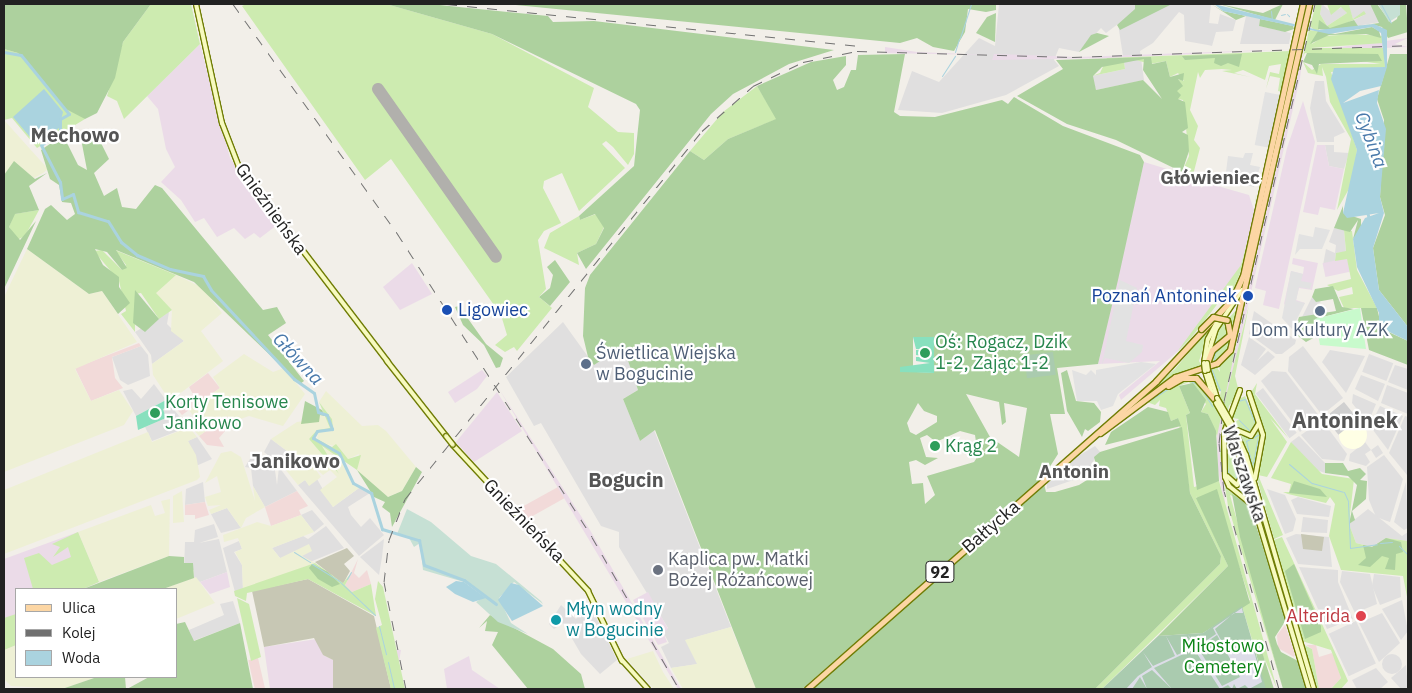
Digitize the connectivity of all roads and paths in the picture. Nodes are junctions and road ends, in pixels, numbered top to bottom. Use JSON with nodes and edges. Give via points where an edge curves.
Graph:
{"nodes":[{"id":1,"x":196,"y":4,"type":"edge"},
{"id":2,"x":1303,"y":4,"type":"edge"},
{"id":3,"x":1309,"y":4,"type":"edge"},
{"id":4,"x":1301,"y":26,"type":"junction"},
{"id":5,"x":1249,"y":269,"type":"junction"},
{"id":6,"x":1242,"y":300,"type":"joint"},
{"id":7,"x":1227,"y":306,"type":"junction"},
{"id":8,"x":1182,"y":355,"type":"junction"},
{"id":9,"x":1206,"y":363,"type":"junction"},
{"id":10,"x":1240,"y":390,"type":"dead end"},
{"id":11,"x":1237,"y":398,"type":"junction"},
{"id":12,"x":1147,"y":399,"type":"junction"},
{"id":13,"x":1216,"y":400,"type":"junction"},
{"id":14,"x":1258,"y":418,"type":"junction"},
{"id":15,"x":1232,"y":427,"type":"junction"},
{"id":16,"x":1085,"y":443,"type":"junction"},
{"id":17,"x":1244,"y":465,"type":"junction"},
{"id":18,"x":1225,"y":467,"type":"junction"},
{"id":19,"x":1256,"y":490,"type":"junction"},
{"id":20,"x":1260,"y":519,"type":"junction"},
{"id":21,"x":1292,"y":622,"type":"junction"},
{"id":22,"x":648,"y":689,"type":"edge"},
{"id":23,"x":807,"y":689,"type":"edge"},
{"id":24,"x":1309,"y":689,"type":"edge"},
{"id":25,"x":1314,"y":689,"type":"edge"}],
"edges":[{"from":1,"to":22,"type":"main road","name":"Gnieźnieńska","bridge":true,"via":[[224,131],[239,167],[453,445],[584,586],[622,661]]},
{"from":2,"to":4,"type":"main road","name":"Warszawska","number":"92"},
{"from":3,"to":4,"type":"main road","name":"Warszawska","number":"92"},
{"from":4,"to":5,"type":"main road","name":"Warszawska","number":"92"},
{"from":4,"to":7,"type":"main road","name":"Warszawska","number":"92","via":[[1243,276]]},
{"from":5,"to":6,"type":"main road","name":"Warszawska","number":"92"},
{"from":5,"to":9,"type":"main road","name":"Warszawska","via":[[1241,293],[1213,334]]},
{"from":6,"to":12,"type":"main road","name":"Bałtycka","number":"92","via":[[1225,357],[1178,375]]},
{"from":7,"to":8,"type":"main road","name":"Bałtycka","number":"92"},
{"from":7,"to":9,"type":"main road","name":"Warszawska","via":[[1210,332]]},
{"from":8,"to":9,"type":"main road","bridge":true,"via":[[1210,318],[1223,317],[1231,329],[1225,341],[1212,350]]},
{"from":8,"to":16,"type":"main road","name":"Bałtycka","number":"92"},
{"from":9,"to":13,"type":"main road","name":"Warszawska","bridge":true},
{"from":10,"to":11,"type":"main road"},
{"from":11,"to":14,"type":"main road","via":[[1246,394]]},
{"from":11,"to":18,"type":"main road","via":[[1224,434]]},
{"from":12,"to":13,"type":"main road","via":[[1188,377],[1202,382]]},
{"from":12,"to":16,"type":"main road","name":"Bałtycka","number":"92"},
{"from":13,"to":15,"type":"main road","name":"Warszawska","bridge":true},
{"from":14,"to":15,"type":"main road","via":[[1258,430],[1251,436],[1242,435]]},
{"from":14,"to":19,"type":"main road","via":[[1263,435],[1255,466]]},
{"from":15,"to":17,"type":"main road","name":"Warszawska"},
{"from":15,"to":19,"type":"main road","name":"Warszawska"},
{"from":16,"to":23,"type":"main road","name":"Bałtycka","number":"92"},
{"from":17,"to":18,"type":"main road","via":[[1244,478],[1236,485],[1229,481]]},
{"from":17,"to":20,"type":"main road","name":"Warszawska"},
{"from":18,"to":20,"type":"main road","via":[[1228,484],[1250,500]]},
{"from":19,"to":21,"type":"main road","name":"Warszawska"},
{"from":20,"to":21,"type":"main road","name":"Warszawska"},
{"from":21,"to":24,"type":"main road","name":"Warszawska"},
{"from":21,"to":25,"type":"main road","name":"Warszawska"}]}
